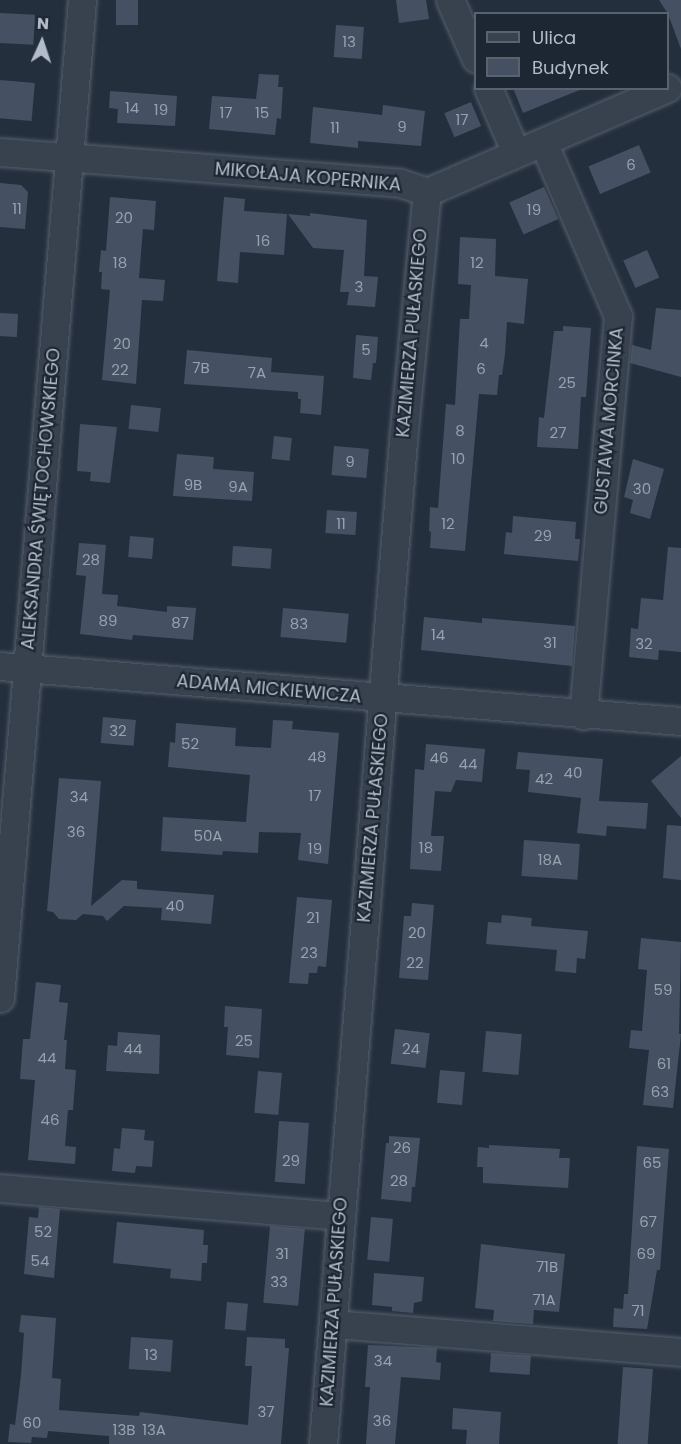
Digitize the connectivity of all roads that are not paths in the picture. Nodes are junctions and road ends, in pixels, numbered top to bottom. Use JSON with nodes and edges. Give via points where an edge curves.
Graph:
{"nodes":[{"id":1,"x":82,"y":0,"type":"edge"},
{"id":2,"x":450,"y":0,"type":"edge"},
{"id":3,"x":474,"y":54,"type":"edge"},
{"id":4,"x":489,"y":90,"type":"edge"},
{"id":5,"x":662,"y":90,"type":"edge"},
{"id":6,"x":543,"y":142,"type":"junction"},
{"id":7,"x":0,"y":152,"type":"edge"},
{"id":8,"x":516,"y":153,"type":"junction"},
{"id":9,"x":69,"y":157,"type":"junction"},
{"id":10,"x":427,"y":192,"type":"junction"},
{"id":11,"x":0,"y":666,"type":"edge"},
{"id":12,"x":27,"y":669,"type":"junction"},
{"id":13,"x":383,"y":698,"type":"junction"},
{"id":14,"x":583,"y":714,"type":"junction"},
{"id":15,"x":681,"y":721,"type":"edge"},
{"id":16,"x":0,"y":998,"type":"edge"},
{"id":17,"x":0,"y":1188,"type":"edge"},
{"id":18,"x":341,"y":1216,"type":"junction"},
{"id":19,"x":333,"y":1324,"type":"junction"},
{"id":20,"x":681,"y":1352,"type":"edge"},
{"id":21,"x":323,"y":1444,"type":"edge"}],
"edges":[{"from":1,"to":9,"type":"street","name":"ALEKSANDRA ŚWIĘTOCHOWSKIEGO"},
{"from":2,"to":3,"type":"street"},
{"from":4,"to":8,"type":"street"},
{"from":5,"to":6,"type":"street","name":"MIKOŁAJA KOPERNIKA"},
{"from":6,"to":8,"type":"street","name":"MIKOŁAJA KOPERNIKA"},
{"from":6,"to":14,"type":"street","name":"GUSTAWA MORCINKA","via":[[618,316]]},
{"from":7,"to":9,"type":"street","name":"MIKOŁAJA KOPERNIKA"},
{"from":8,"to":10,"type":"street","name":"MIKOŁAJA KOPERNIKA"},
{"from":9,"to":10,"type":"street","name":"MIKOŁAJA KOPERNIKA","via":[[400,183]]},
{"from":9,"to":12,"type":"street","name":"ALEKSANDRA ŚWIĘTOCHOWSKIEGO"},
{"from":10,"to":13,"type":"street","name":"KAZIMIERZA PUŁASKIEGO"},
{"from":11,"to":12,"type":"street","name":"ADAMA MICKIEWICZA"},
{"from":12,"to":13,"type":"street","name":"ADAMA MICKIEWICZA"},
{"from":12,"to":16,"type":"street","name":"ALEKSANDRA ŚWIĘTOCHOWSKIEGO"},
{"from":13,"to":14,"type":"street","name":"ADAMA MICKIEWICZA"},
{"from":13,"to":18,"type":"street","name":"KAZIMIERZA PUŁASKIEGO"},
{"from":14,"to":15,"type":"street","name":"ADAMA MICKIEWICZA"},
{"from":17,"to":18,"type":"street"},
{"from":18,"to":19,"type":"street","name":"KAZIMIERZA PUŁASKIEGO"},
{"from":19,"to":20,"type":"street"},
{"from":19,"to":21,"type":"street","name":"KAZIMIERZA PUŁASKIEGO"}]}
